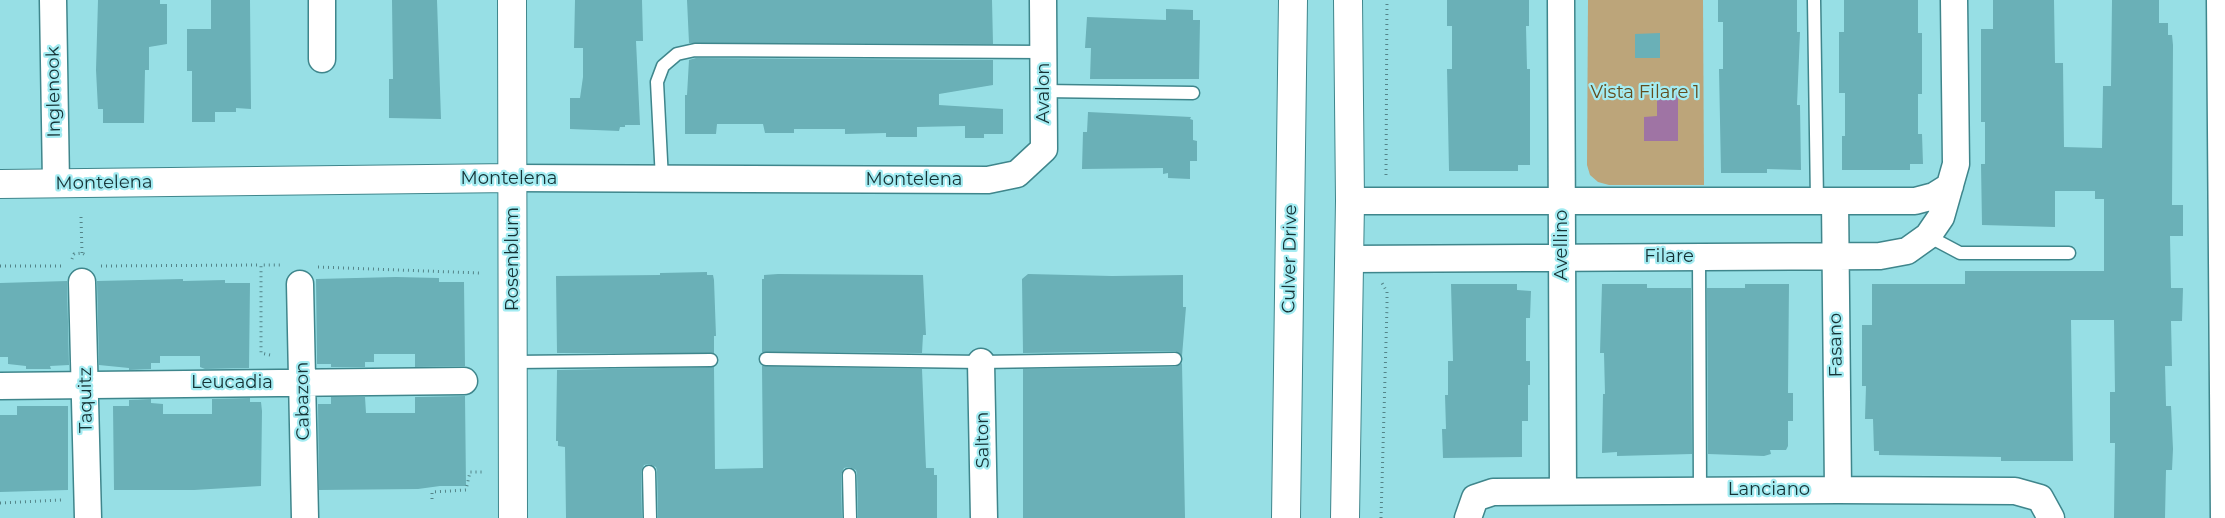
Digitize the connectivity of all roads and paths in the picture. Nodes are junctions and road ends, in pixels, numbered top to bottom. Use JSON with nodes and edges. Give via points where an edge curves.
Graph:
{"nodes":[{"id":1,"x":53,"y":0,"type":"edge"},
{"id":2,"x":322,"y":0,"type":"edge"},
{"id":3,"x":512,"y":0,"type":"edge"},
{"id":4,"x":1043,"y":0,"type":"edge"},
{"id":5,"x":1293,"y":0,"type":"edge"},
{"id":6,"x":1348,"y":0,"type":"edge"},
{"id":7,"x":1561,"y":0,"type":"edge"},
{"id":8,"x":1814,"y":0,"type":"edge"},
{"id":9,"x":1954,"y":0,"type":"edge"},
{"id":10,"x":2220,"y":0,"type":"edge"},
{"id":11,"x":1044,"y":52,"type":"junction"},
{"id":12,"x":322,"y":59,"type":"dead end"},
{"id":13,"x":1043,"y":92,"type":"junction"},
{"id":14,"x":1193,"y":93,"type":"dead end"},
{"id":15,"x":1017,"y":174,"type":"joint"},
{"id":16,"x":512,"y":178,"type":"junction"},
{"id":17,"x":662,"y":180,"type":"junction"},
{"id":18,"x":0,"y":184,"type":"edge"},
{"id":19,"x":56,"y":184,"type":"junction"},
{"id":20,"x":1950,"y":186,"type":"junction"},
{"id":21,"x":1826,"y":201,"type":"junction"},
{"id":22,"x":2223,"y":201,"type":"edge"},
{"id":23,"x":1350,"y":202,"type":"junction"},
{"id":24,"x":1562,"y":202,"type":"junction"},
{"id":25,"x":81,"y":217,"type":"dead end"},
{"id":26,"x":1928,"y":236,"type":"junction"},
{"id":27,"x":2223,"y":246,"type":"edge"},
{"id":28,"x":82,"y":253,"type":"dead end"},
{"id":29,"x":2068,"y":253,"type":"dead end"},
{"id":30,"x":1836,"y":256,"type":"junction"},
{"id":31,"x":1699,"y":257,"type":"junction"},
{"id":32,"x":1562,"y":258,"type":"junction"},
{"id":33,"x":1349,"y":259,"type":"junction"},
{"id":34,"x":260,"y":264,"type":"junction"},
{"id":35,"x":0,"y":266,"type":"edge"},
{"id":36,"x":82,"y":271,"type":"junction"},
{"id":37,"x":300,"y":272,"type":"junction"},
{"id":38,"x":480,"y":274,"type":"dead end"},
{"id":39,"x":766,"y":359,"type":"dead end"},
{"id":40,"x":1175,"y":359,"type":"dead end"},
{"id":41,"x":711,"y":360,"type":"dead end"},
{"id":42,"x":277,"y":361,"type":"dead end"},
{"id":43,"x":513,"y":362,"type":"junction"},
{"id":44,"x":981,"y":362,"type":"junction"},
{"id":45,"x":464,"y":381,"type":"dead end"},
{"id":46,"x":302,"y":383,"type":"junction"},
{"id":47,"x":86,"y":384,"type":"junction"},
{"id":48,"x":0,"y":386,"type":"edge"},
{"id":49,"x":482,"y":472,"type":"dead end"},
{"id":50,"x":649,"y":472,"type":"dead end"},
{"id":51,"x":849,"y":475,"type":"dead end"},
{"id":52,"x":1700,"y":490,"type":"junction"},
{"id":53,"x":1838,"y":490,"type":"junction"},
{"id":54,"x":1564,"y":491,"type":"junction"},
{"id":55,"x":432,"y":499,"type":"dead end"},
{"id":56,"x":0,"y":503,"type":"edge"},
{"id":57,"x":1472,"y":508,"type":"edge"},
{"id":58,"x":61,"y":509,"type":"dead end"},
{"id":59,"x":88,"y":518,"type":"edge"},
{"id":60,"x":305,"y":518,"type":"edge"},
{"id":61,"x":513,"y":518,"type":"edge"},
{"id":62,"x":650,"y":518,"type":"edge"},
{"id":63,"x":850,"y":518,"type":"edge"},
{"id":64,"x":984,"y":518,"type":"edge"},
{"id":65,"x":1286,"y":518,"type":"edge"},
{"id":66,"x":1345,"y":518,"type":"edge"},
{"id":67,"x":2051,"y":518,"type":"edge"},
{"id":68,"x":2224,"y":518,"type":"edge"}],
"edges":[{"from":1,"to":19,"type":"street","name":"Inglenook"},
{"from":2,"to":12,"type":"street"},
{"from":3,"to":16,"type":"main road","name":"Rosenblum"},
{"from":4,"to":11,"type":"street","name":"Avalon"},
{"from":5,"to":65,"type":"main road","name":"Culver Drive"},
{"from":6,"to":23,"type":"main road"},
{"from":7,"to":24,"type":"street","name":"Avellino"},
{"from":8,"to":21,"type":"lane"},
{"from":9,"to":20,"type":"street","name":"Filare","via":[[1956,164]]},
{"from":10,"to":22,"type":"street"},
{"from":11,"to":13,"type":"street","name":"Avalon"},
{"from":11,"to":17,"type":"lane","via":[[695,50],[676,54],[663,66],[657,82]]},
{"from":13,"to":14,"type":"lane"},
{"from":13,"to":15,"type":"street","name":"Avalon","via":[[1044,149]]},
{"from":15,"to":17,"type":"street","name":"Montelena","via":[[988,180]]},
{"from":16,"to":17,"type":"street","name":"Montelena"},
{"from":16,"to":19,"type":"main road","name":"Montelena"},
{"from":16,"to":43,"type":"main road","name":"Rosenblum"},
{"from":18,"to":19,"type":"main road","name":"Montelena"},
{"from":20,"to":21,"type":"street","via":[[1934,196],[1915,201]]},
{"from":20,"to":26,"type":"street","name":"Filare","via":[[1941,217]]},
{"from":21,"to":24,"type":"street"},
{"from":21,"to":30,"type":"street","name":"Fasano"},
{"from":22,"to":27,"type":"street"},
{"from":23,"to":24,"type":"street"},
{"from":23,"to":33,"type":"main road"},
{"from":24,"to":32,"type":"street","name":"Avellino"},
{"from":25,"to":28,"type":"path"},
{"from":26,"to":29,"type":"lane","via":[[1960,253]]},
{"from":26,"to":30,"type":"street","name":"Filare","via":[[1907,251],[1880,256]]},
{"from":27,"to":68,"type":"street"},
{"from":30,"to":31,"type":"street","name":"Filare"},
{"from":30,"to":53,"type":"street","name":"Fasano"},
{"from":31,"to":32,"type":"street","name":"Filare"},
{"from":31,"to":52,"type":"lane"},
{"from":32,"to":33,"type":"street","name":"Filare"},
{"from":32,"to":54,"type":"street","name":"Avellino"},
{"from":33,"to":66,"type":"main road"},
{"from":34,"to":36,"type":"path"},
{"from":34,"to":37,"type":"path"},
{"from":34,"to":42,"type":"path","via":[[261,353]]},
{"from":35,"to":36,"type":"path"},
{"from":36,"to":47,"type":"street","name":"Taquitz"},
{"from":37,"to":38,"type":"path"},
{"from":37,"to":46,"type":"street","name":"Cabazon"},
{"from":39,"to":44,"type":"lane"},
{"from":40,"to":44,"type":"lane"},
{"from":41,"to":43,"type":"lane"},
{"from":43,"to":61,"type":"main road","name":"Rosenblum"},
{"from":44,"to":64,"type":"street","name":"Salton"},
{"from":45,"to":46,"type":"street","name":"Leucadia"},
{"from":46,"to":47,"type":"street","name":"Leucadia"},
{"from":46,"to":60,"type":"street","name":"Cabazon"},
{"from":47,"to":48,"type":"street","name":"Leucadia"},
{"from":47,"to":59,"type":"street","name":"Taquitz"},
{"from":49,"to":55,"type":"path","via":[[470,472],[466,490],[432,492]]},
{"from":50,"to":62,"type":"lane"},
{"from":51,"to":63,"type":"lane"},
{"from":52,"to":53,"type":"street","name":"Lanciano"},
{"from":52,"to":54,"type":"street","name":"Lanciano"},
{"from":53,"to":67,"type":"street","name":"Lanciano","via":[[2016,491],[2040,498]]},
{"from":54,"to":57,"type":"street","name":"Lanciano","via":[[1493,492]]},
{"from":56,"to":58,"type":"path","via":[[61,499]]}]}
